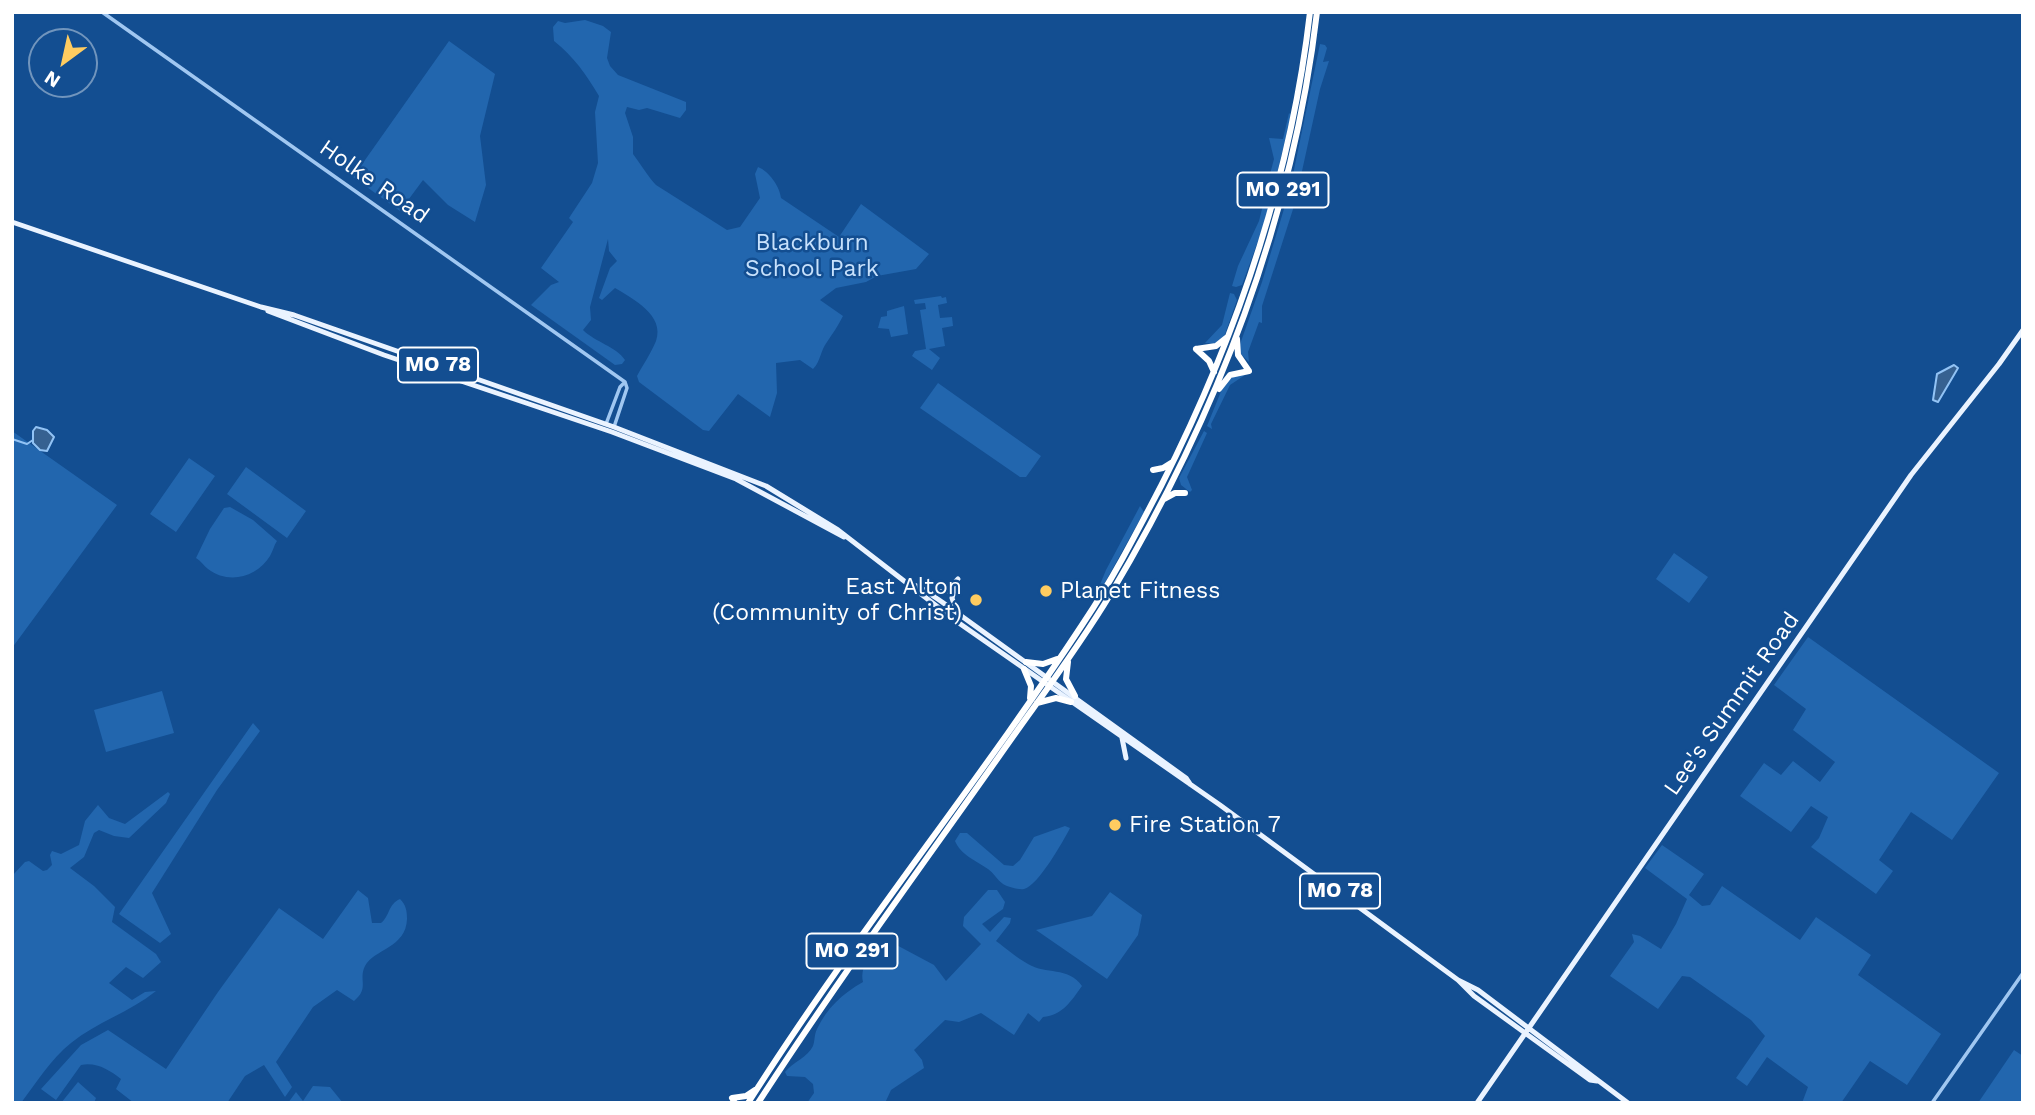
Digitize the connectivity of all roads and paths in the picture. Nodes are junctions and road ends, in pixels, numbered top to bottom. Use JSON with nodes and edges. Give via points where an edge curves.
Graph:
{"nodes":[{"id":1,"x":102,"y":12,"type":"edge"},
{"id":2,"x":1310,"y":12,"type":"edge"},
{"id":3,"x":1317,"y":12,"type":"edge"},
{"id":4,"x":12,"y":222,"type":"edge"},
{"id":5,"x":1235,"y":328,"type":"junction"},
{"id":6,"x":2023,"y":330,"type":"edge"},
{"id":7,"x":1214,"y":373,"type":"junction"},
{"id":8,"x":625,"y":382,"type":"junction"},
{"id":9,"x":1207,"y":409,"type":"junction"},
{"id":10,"x":605,"y":427,"type":"junction"},
{"id":11,"x":613,"y":429,"type":"junction"},
{"id":12,"x":1173,"y":462,"type":"junction"},
{"id":13,"x":1153,"y":470,"type":"dead end"},
{"id":14,"x":1185,"y":493,"type":"dead end"},
{"id":15,"x":1162,"y":500,"type":"junction"},
{"id":16,"x":908,"y":583,"type":"junction"},
{"id":17,"x":927,"y":592,"type":"junction"},
{"id":18,"x":960,"y":615,"type":"junction"},
{"id":19,"x":1070,"y":654,"type":"junction"},
{"id":20,"x":1059,"y":658,"type":"junction"},
{"id":21,"x":1026,"y":662,"type":"junction"},
{"id":22,"x":1024,"y":670,"type":"junction"},
{"id":23,"x":1047,"y":681,"type":"junction"},
{"id":24,"x":1073,"y":699,"type":"junction"},
{"id":25,"x":1033,"y":702,"type":"junction"},
{"id":26,"x":1122,"y":738,"type":"junction"},
{"id":27,"x":1126,"y":758,"type":"dead end"},
{"id":28,"x":1190,"y":784,"type":"junction"},
{"id":29,"x":2023,"y":973,"type":"edge"},
{"id":30,"x":1527,"y":1031,"type":"junction"},
{"id":31,"x":757,"y":1089,"type":"junction"},
{"id":32,"x":735,"y":1103,"type":"edge"},
{"id":33,"x":748,"y":1103,"type":"edge"},
{"id":34,"x":758,"y":1103,"type":"edge"},
{"id":35,"x":1477,"y":1103,"type":"edge"},
{"id":36,"x":1628,"y":1103,"type":"edge"},
{"id":37,"x":1932,"y":1103,"type":"edge"}],
"edges":[{"from":1,"to":8,"type":"street","name":"Holke Road"},
{"from":2,"to":5,"type":"highway","number":"MO 291","via":[[1285,153]]},
{"from":3,"to":5,"type":"highway","number":"MO 291","via":[[1291,160],[1273,228]]},
{"from":4,"to":10,"type":"main road","number":"MO 78","via":[[261,307],[371,350]]},
{"from":5,"to":7,"type":"highway","number":"MO 291"},
{"from":5,"to":7,"type":"highway","via":[[1219,345],[1196,349]]},
{"from":5,"to":9,"type":"highway","number":"MO 291"},
{"from":5,"to":9,"type":"highway","via":[[1237,350],[1249,371],[1226,378]]},
{"from":6,"to":30,"type":"main road","name":"Lee's Summit Road","via":[[1911,475]]},
{"from":7,"to":12,"type":"highway","number":"MO 291"},
{"from":8,"to":10,"type":"street"},
{"from":8,"to":11,"type":"street"},
{"from":9,"to":15,"type":"highway","number":"MO 291"},
{"from":10,"to":11,"type":"main road","number":"MO 78"},
{"from":11,"to":16,"type":"main road","number":"MO 78","via":[[766,486],[838,530]]},
{"from":12,"to":13,"type":"highway"},
{"from":12,"to":20,"type":"highway","number":"MO 291","via":[[1108,583]]},
{"from":14,"to":15,"type":"highway"},
{"from":15,"to":19,"type":"highway","number":"MO 291","via":[[1109,597]]},
{"from":16,"to":17,"type":"main road","number":"MO 78"},
{"from":16,"to":22,"type":"main road","number":"MO 78"},
{"from":17,"to":18,"type":"main road","number":"MO 78"},
{"from":17,"to":18,"type":"main road","via":[[947,591],[957,581],[953,603]]},
{"from":18,"to":21,"type":"main road","number":"MO 78"},
{"from":19,"to":23,"type":"highway","number":"MO 291"},
{"from":19,"to":24,"type":"highway","via":[[1065,675]]},
{"from":20,"to":21,"type":"highway","via":[[1042,664]]},
{"from":20,"to":23,"type":"highway","number":"MO 291"},
{"from":21,"to":23,"type":"main road","number":"MO 78"},
{"from":22,"to":23,"type":"main road","number":"MO 78"},
{"from":22,"to":25,"type":"highway"},
{"from":23,"to":24,"type":"main road","number":"MO 78"},
{"from":23,"to":25,"type":"highway","number":"MO 291"},
{"from":24,"to":25,"type":"highway"},
{"from":24,"to":26,"type":"main road","number":"MO 78"},
{"from":24,"to":28,"type":"main road","number":"MO 78"},
{"from":25,"to":31,"type":"highway","number":"MO 291"},
{"from":25,"to":34,"type":"highway","number":"MO 291"},
{"from":26,"to":27,"type":"main road"},
{"from":26,"to":28,"type":"main road","number":"MO 78"},
{"from":28,"to":30,"type":"main road","number":"MO 78"},
{"from":29,"to":37,"type":"street"},
{"from":30,"to":35,"type":"main road","name":"Lee's Summit Road"},
{"from":30,"to":36,"type":"main road","number":"MO 78"},
{"from":31,"to":32,"type":"highway","via":[[732,1098]]},
{"from":31,"to":33,"type":"highway","number":"MO 291"}]}
